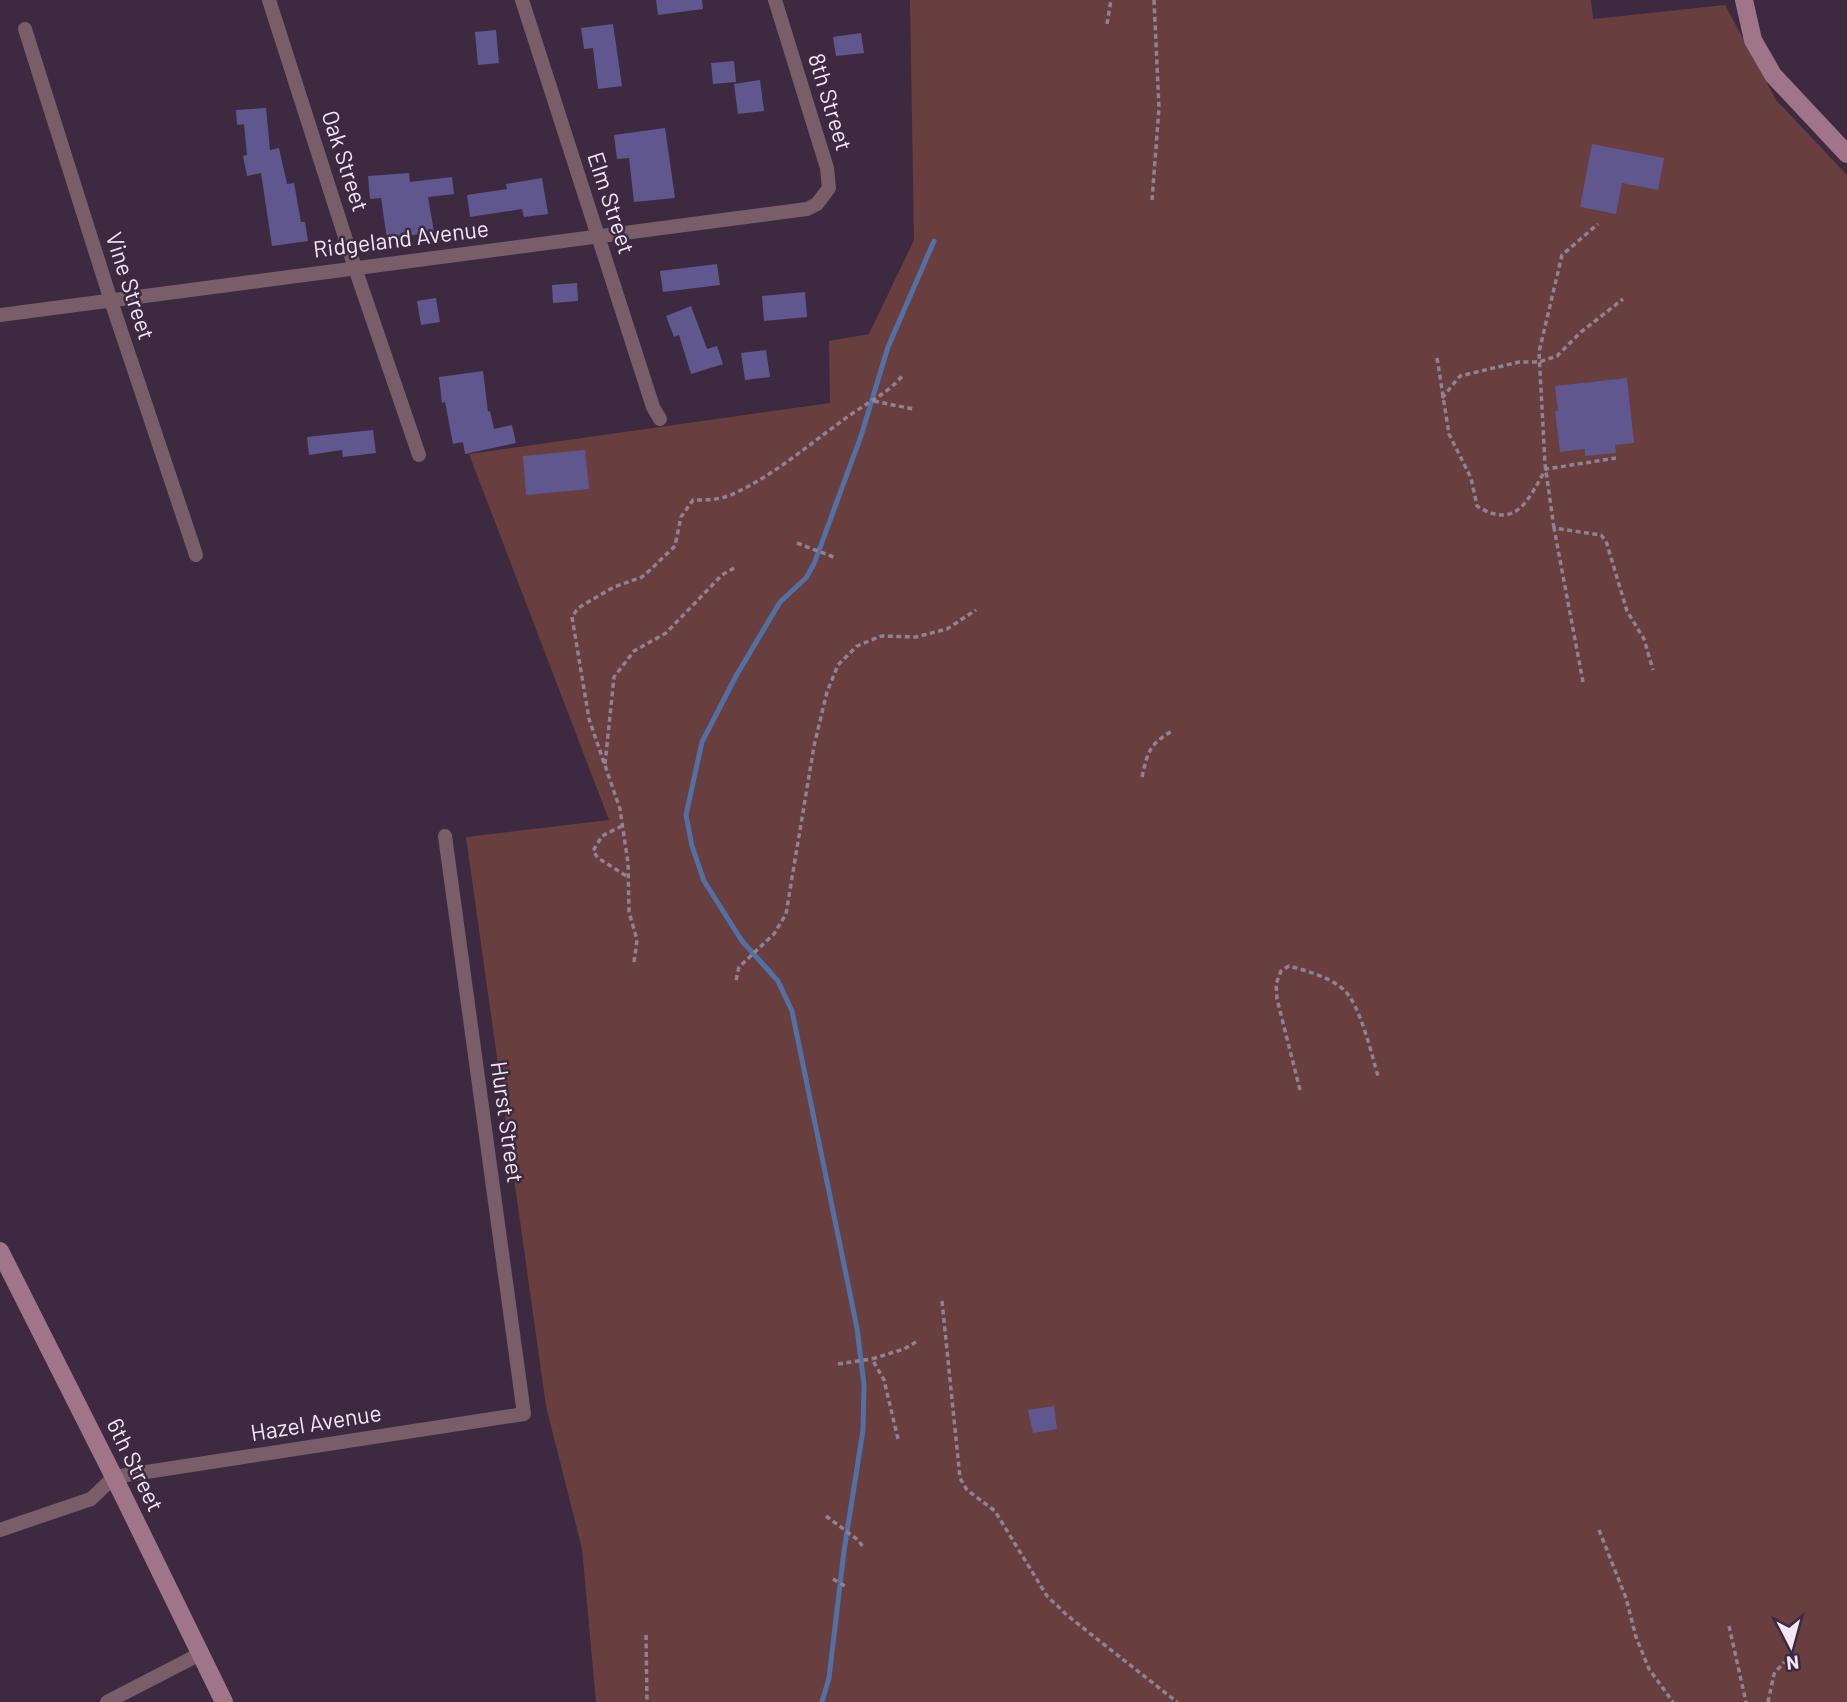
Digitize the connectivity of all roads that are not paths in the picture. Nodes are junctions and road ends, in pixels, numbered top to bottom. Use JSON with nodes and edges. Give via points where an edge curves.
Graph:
{"nodes":[{"id":1,"x":269,"y":0,"type":"edge"},
{"id":2,"x":522,"y":0,"type":"edge"},
{"id":3,"x":775,"y":0,"type":"edge"},
{"id":4,"x":1744,"y":0,"type":"edge"},
{"id":5,"x":25,"y":29,"type":"dead end"},
{"id":6,"x":1847,"y":154,"type":"edge"},
{"id":7,"x":807,"y":209,"type":"joint"},
{"id":8,"x":597,"y":237,"type":"junction"},
{"id":9,"x":355,"y":268,"type":"junction"},
{"id":10,"x":111,"y":301,"type":"junction"},
{"id":11,"x":0,"y":315,"type":"edge"},
{"id":12,"x":660,"y":419,"type":"dead end"},
{"id":13,"x":419,"y":455,"type":"dead end"},
{"id":14,"x":196,"y":555,"type":"dead end"},
{"id":15,"x":445,"y":836,"type":"dead end"},
{"id":16,"x":0,"y":1251,"type":"edge"},
{"id":17,"x":524,"y":1414,"type":"joint"},
{"id":18,"x":114,"y":1477,"type":"junction"},
{"id":19,"x":0,"y":1530,"type":"edge"},
{"id":20,"x":200,"y":1654,"type":"junction"},
{"id":21,"x":107,"y":1702,"type":"edge"},
{"id":22,"x":224,"y":1702,"type":"edge"}],
"edges":[{"from":1,"to":9,"type":"street","name":"Oak Street"},
{"from":2,"to":8,"type":"street","name":"Elm Street"},
{"from":3,"to":7,"type":"street","name":"8th Street","via":[[827,168],[829,188]]},
{"from":4,"to":6,"type":"street","via":[[1753,40],[1773,75]]},
{"from":5,"to":10,"type":"street","name":"Vine Street"},
{"from":7,"to":8,"type":"street","name":"Ridgeland Avenue"},
{"from":8,"to":9,"type":"street","name":"Ridgeland Avenue"},
{"from":8,"to":12,"type":"street","name":"Elm Street"},
{"from":9,"to":10,"type":"street","name":"Ridgeland Avenue"},
{"from":9,"to":13,"type":"street","name":"Oak Street"},
{"from":10,"to":11,"type":"street","name":"Ridgeland Avenue"},
{"from":10,"to":14,"type":"street","name":"Vine Street"},
{"from":15,"to":17,"type":"street","name":"Hurst Street"},
{"from":16,"to":18,"type":"street","name":"6th Street"},
{"from":17,"to":18,"type":"street","name":"Hazel Avenue"},
{"from":18,"to":19,"type":"street","via":[[92,1499]]},
{"from":18,"to":20,"type":"street","name":"6th Street"},
{"from":20,"to":21,"type":"street"},
{"from":20,"to":22,"type":"street","name":"6th Street"}]}
